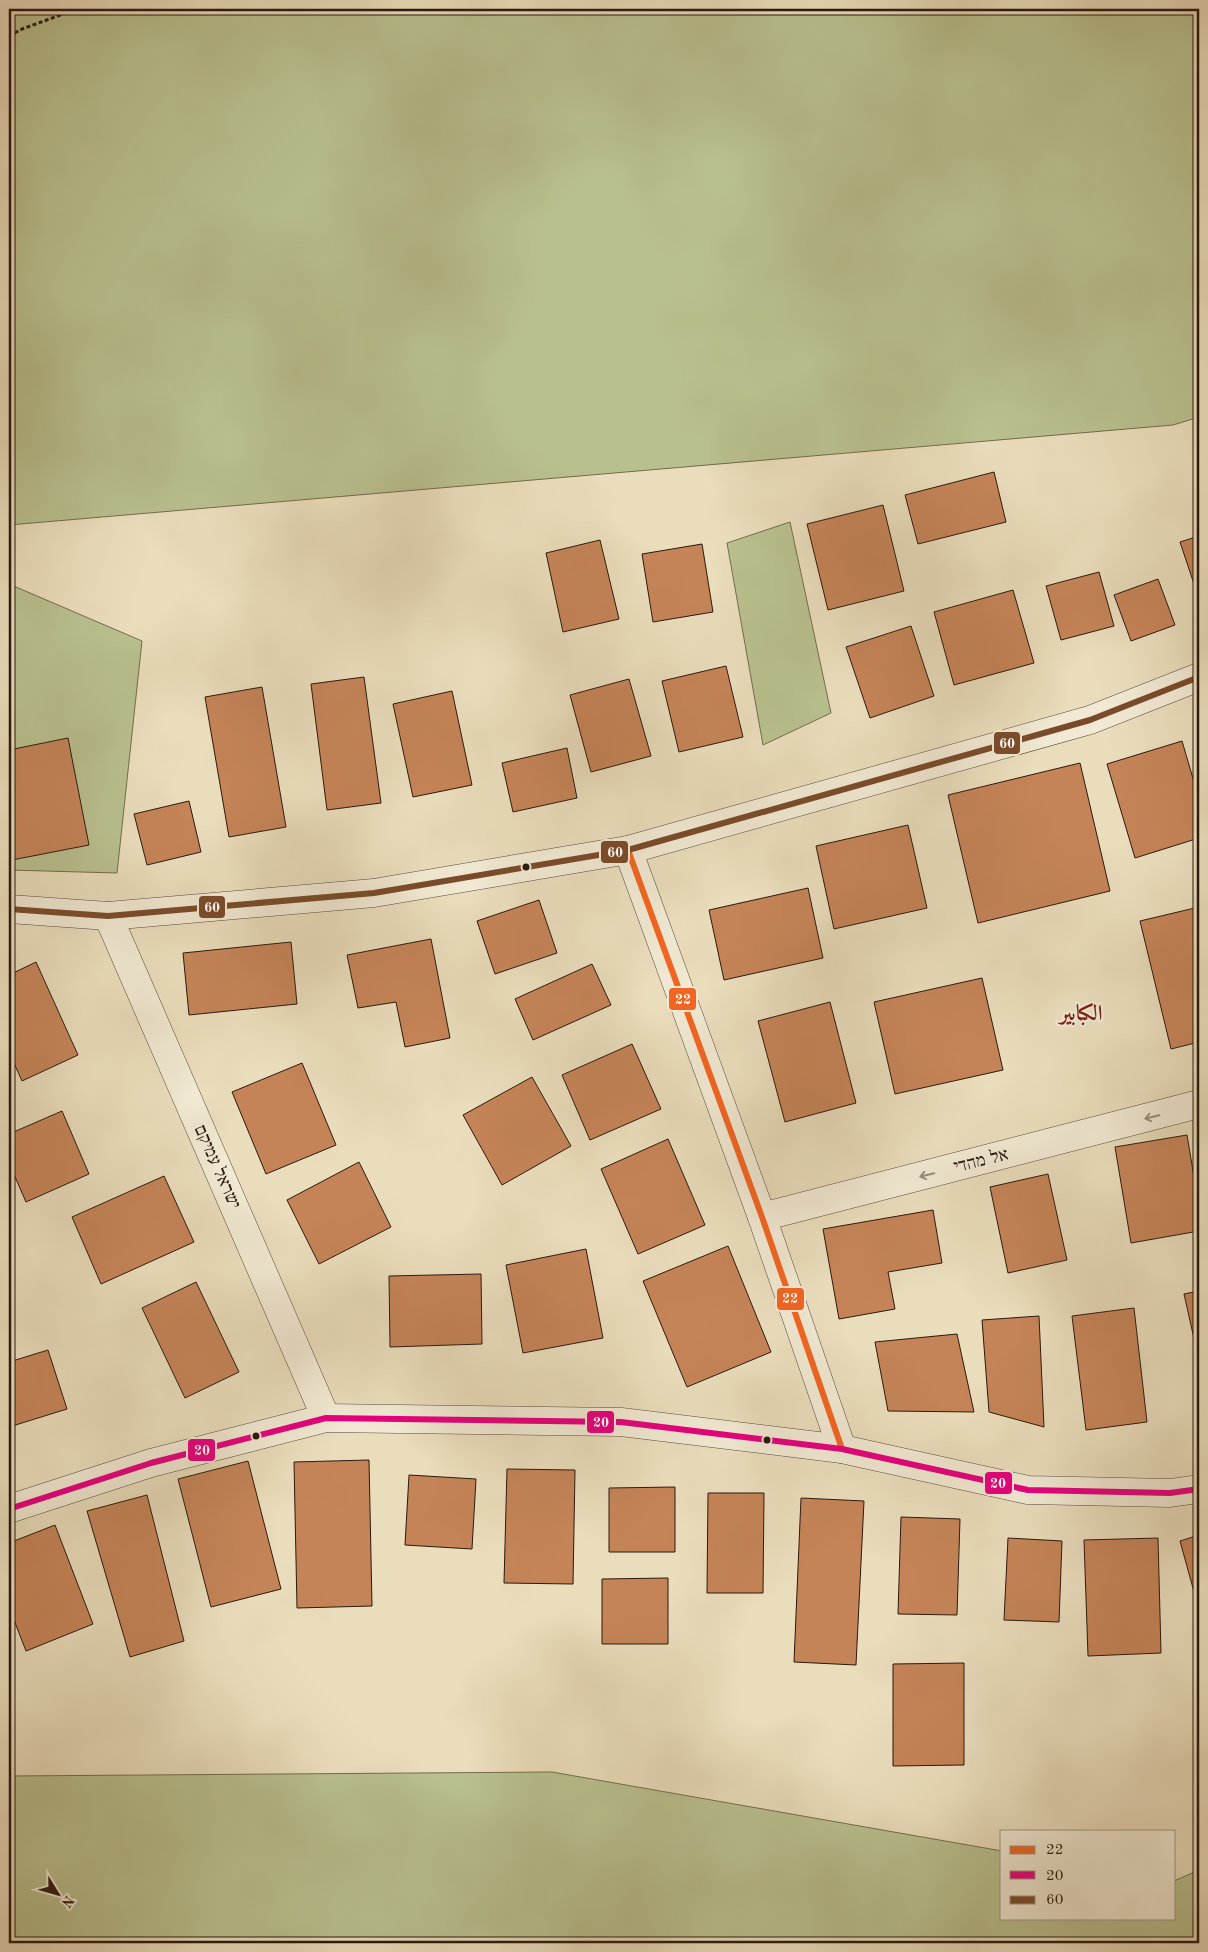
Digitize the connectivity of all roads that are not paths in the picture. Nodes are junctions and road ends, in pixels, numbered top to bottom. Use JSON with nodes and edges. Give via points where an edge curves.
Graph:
{"nodes":[{"id":1,"x":1199,"y":677,"type":"edge"},
{"id":2,"x":628,"y":850,"type":"junction"},
{"id":3,"x":9,"y":910,"type":"edge"},
{"id":4,"x":108,"y":916,"type":"junction"},
{"id":5,"x":1199,"y":1104,"type":"edge"},
{"id":6,"x":762,"y":1217,"type":"junction"},
{"id":7,"x":326,"y":1418,"type":"junction"},
{"id":8,"x":842,"y":1449,"type":"junction"},
{"id":9,"x":1199,"y":1489,"type":"edge"},
{"id":10,"x":9,"y":1509,"type":"edge"}],
"edges":[{"from":1,"to":2,"type":"street","via":[[1090,720]]},
{"from":2,"to":4,"type":"street","via":[[374,893]]},
{"from":2,"to":6,"type":"street"},
{"from":3,"to":4,"type":"street"},
{"from":4,"to":7,"type":"street","name":"ישראל עמיקם"},
{"from":5,"to":6,"type":"street","name":"אל מהדי","one_way":true},
{"from":6,"to":8,"type":"street"},
{"from":7,"to":8,"type":"street","via":[[621,1422]]},
{"from":7,"to":10,"type":"street","via":[[151,1463]]},
{"from":8,"to":9,"type":"street","via":[[1028,1490],[1170,1493]]}]}
